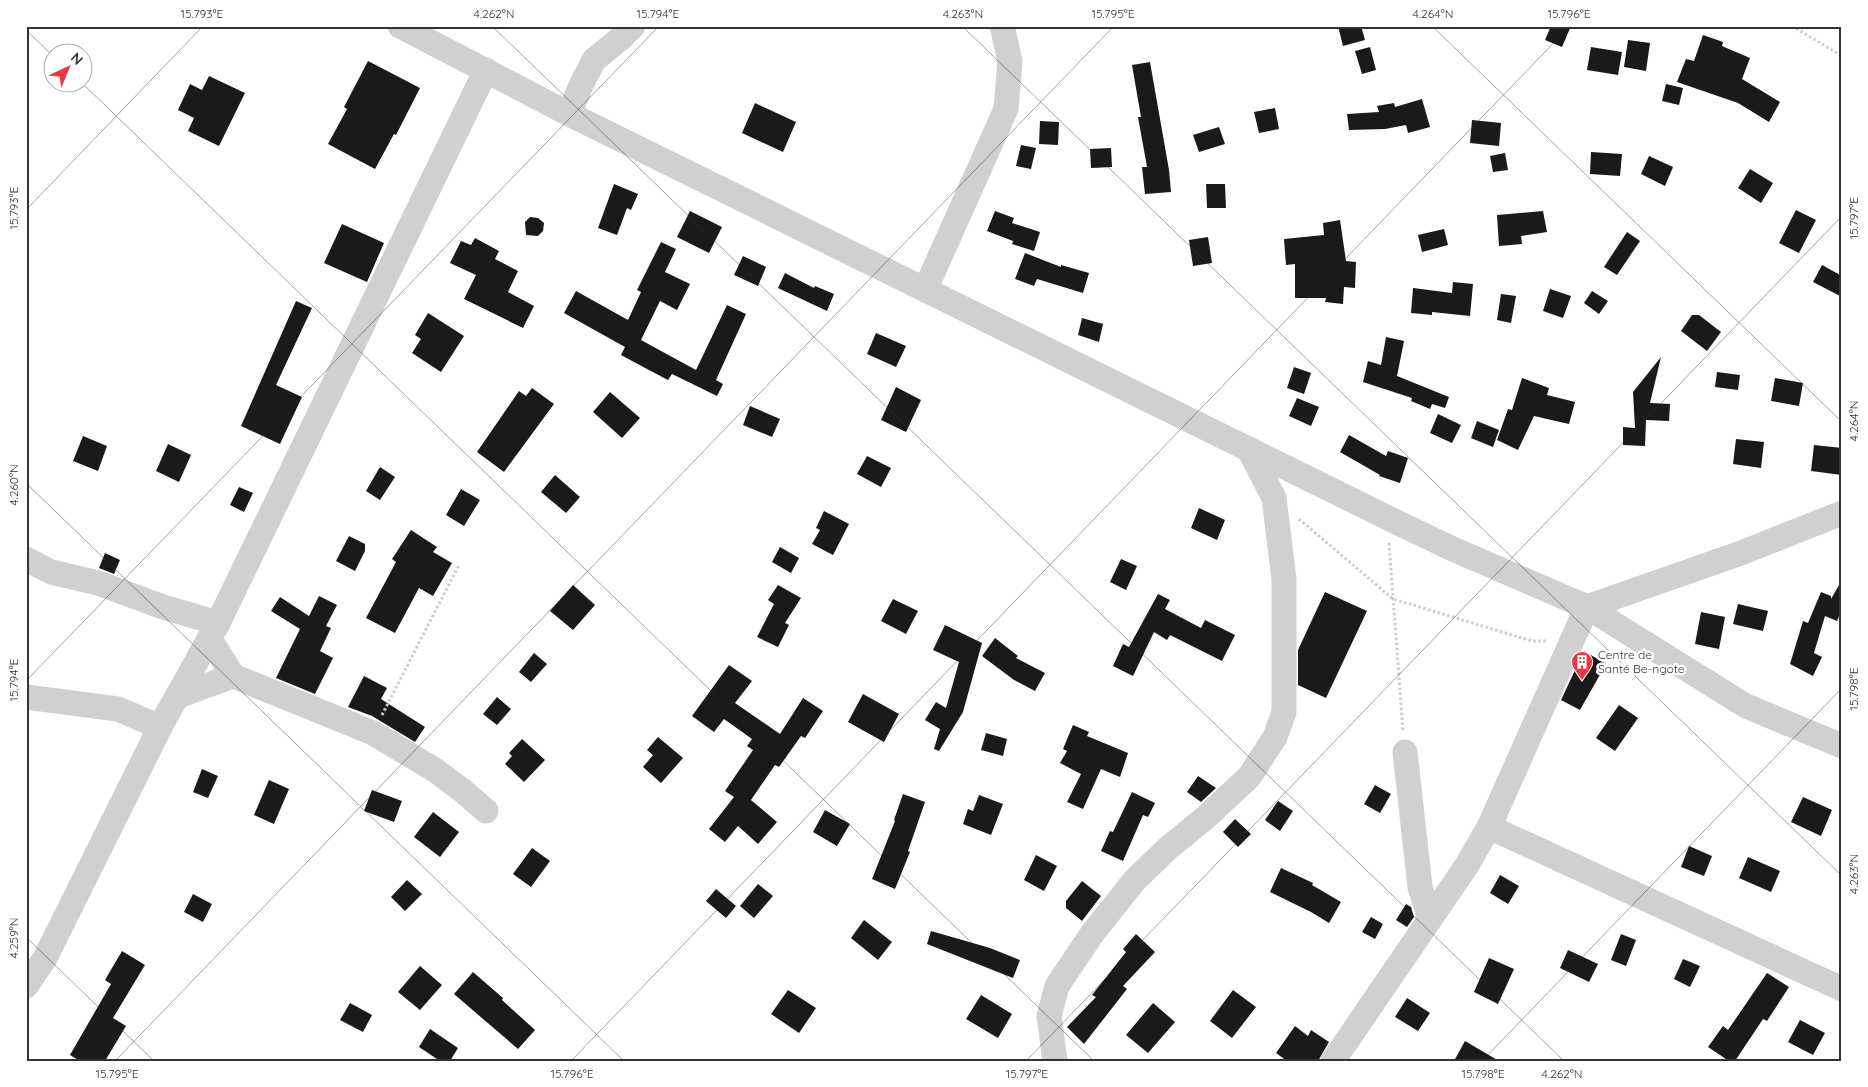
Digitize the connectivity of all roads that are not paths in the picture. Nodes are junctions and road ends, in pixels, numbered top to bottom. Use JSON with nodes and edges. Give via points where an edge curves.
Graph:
{"nodes":[{"id":1,"x":400,"y":26,"type":"edge"},
{"id":2,"x":633,"y":26,"type":"edge"},
{"id":3,"x":1002,"y":26,"type":"edge"},
{"id":4,"x":486,"y":70,"type":"junction"},
{"id":5,"x":569,"y":114,"type":"junction"},
{"id":6,"x":925,"y":290,"type":"junction"},
{"id":7,"x":1249,"y":449,"type":"junction"},
{"id":8,"x":1842,"y":513,"type":"edge"},
{"id":9,"x":26,"y":559,"type":"edge"},
{"id":10,"x":1587,"y":607,"type":"junction"},
{"id":11,"x":214,"y":631,"type":"junction"},
{"id":12,"x":233,"y":676,"type":"junction"},
{"id":13,"x":178,"y":696,"type":"junction"},
{"id":14,"x":26,"y":697,"type":"edge"},
{"id":15,"x":160,"y":727,"type":"junction"},
{"id":16,"x":1842,"y":746,"type":"edge"},
{"id":17,"x":1405,"y":752,"type":"road end"},
{"id":18,"x":486,"y":811,"type":"dead end"},
{"id":19,"x":1489,"y":827,"type":"junction"},
{"id":20,"x":1430,"y":919,"type":"junction"},
{"id":21,"x":26,"y":986,"type":"edge"},
{"id":22,"x":1842,"y":989,"type":"edge"},
{"id":23,"x":1056,"y":1061,"type":"edge"},
{"id":24,"x":1333,"y":1061,"type":"edge"}],
"edges":[{"from":1,"to":4,"type":"street"},
{"from":2,"to":5,"type":"street","via":[[594,60]]},
{"from":3,"to":6,"type":"street","via":[[1010,61],[1006,109]]},
{"from":4,"to":5,"type":"street"},
{"from":4,"to":11,"type":"street"},
{"from":5,"to":6,"type":"street"},
{"from":6,"to":7,"type":"street"},
{"from":7,"to":10,"type":"street","via":[[1455,550]]},
{"from":7,"to":23,"type":"street","via":[[1274,498],[1284,578],[1284,712],[1276,737],[1249,777],[1134,881],[1092,934],[1057,986],[1049,1016]]},
{"from":8,"to":10,"type":"street","via":[[1741,553]]},
{"from":9,"to":11,"type":"street","via":[[51,572],[98,583],[163,606]]},
{"from":10,"to":16,"type":"street","via":[[1746,706]]},
{"from":10,"to":19,"type":"street"},
{"from":11,"to":12,"type":"street"},
{"from":11,"to":13,"type":"street"},
{"from":12,"to":13,"type":"street"},
{"from":12,"to":18,"type":"street","via":[[373,734],[435,770]]},
{"from":13,"to":15,"type":"street"},
{"from":14,"to":15,"type":"street","via":[[118,709]]},
{"from":15,"to":21,"type":"street","via":[[45,958]]},
{"from":17,"to":20,"type":"street","via":[[1420,887]]},
{"from":19,"to":20,"type":"street"},
{"from":19,"to":22,"type":"street"},
{"from":20,"to":24,"type":"street"}]}
